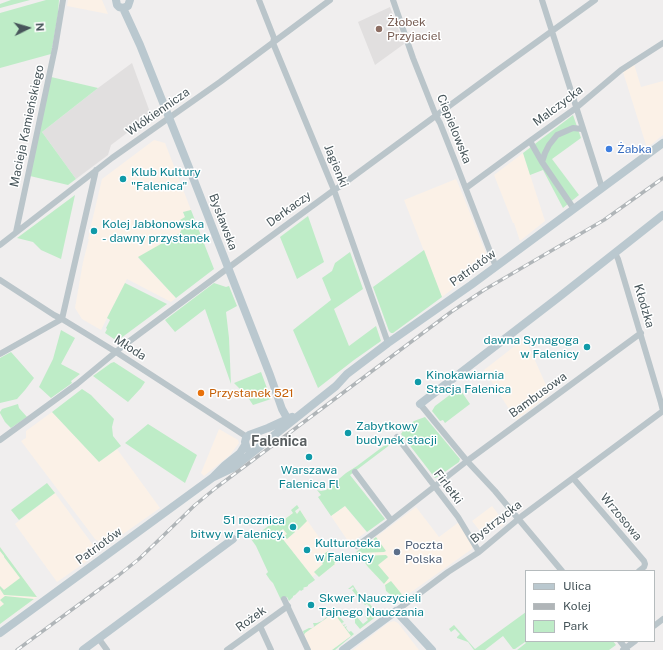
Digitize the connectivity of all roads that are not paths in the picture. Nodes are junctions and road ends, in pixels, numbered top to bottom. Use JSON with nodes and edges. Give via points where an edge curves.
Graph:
{"nodes":[{"id":1,"x":63,"y":0,"type":"edge"},
{"id":2,"x":116,"y":0,"type":"edge"},
{"id":3,"x":130,"y":0,"type":"edge"},
{"id":4,"x":260,"y":0,"type":"edge"},
{"id":5,"x":330,"y":0,"type":"edge"},
{"id":6,"x":393,"y":0,"type":"edge"},
{"id":7,"x":542,"y":0,"type":"edge"},
{"id":8,"x":595,"y":0,"type":"edge"},
{"id":9,"x":123,"y":8,"type":"junction"},
{"id":10,"x":552,"y":32,"type":"junction"},
{"id":11,"x":273,"y":43,"type":"junction"},
{"id":12,"x":663,"y":43,"type":"edge"},
{"id":13,"x":576,"y":108,"type":"junction"},
{"id":14,"x":436,"y":116,"type":"junction"},
{"id":15,"x":169,"y":119,"type":"junction"},
{"id":16,"x":582,"y":129,"type":"junction"},
{"id":17,"x":530,"y":141,"type":"junction"},
{"id":18,"x":663,"y":143,"type":"edge"},
{"id":19,"x":542,"y":162,"type":"junction"},
{"id":20,"x":96,"y":170,"type":"junction"},
{"id":21,"x":466,"y":188,"type":"junction"},
{"id":22,"x":602,"y":188,"type":"junction"},
{"id":23,"x":334,"y":190,"type":"junction"},
{"id":24,"x":574,"y":209,"type":"junction"},
{"id":25,"x":663,"y":215,"type":"edge"},
{"id":26,"x":16,"y":232,"type":"junction"},
{"id":27,"x":0,"y":245,"type":"edge"},
{"id":28,"x":615,"y":254,"type":"junction"},
{"id":29,"x":496,"y":267,"type":"junction"},
{"id":30,"x":228,"y":268,"type":"junction"},
{"id":31,"x":0,"y":280,"type":"edge"},
{"id":32,"x":62,"y":319,"type":"junction"},
{"id":33,"x":641,"y":334,"type":"junction"},
{"id":34,"x":388,"y":343,"type":"junction"},
{"id":35,"x":116,"y":352,"type":"junction"},
{"id":36,"x":0,"y":354,"type":"edge"},
{"id":37,"x":420,"y":404,"type":"joint"},
{"id":38,"x":663,"y":411,"type":"edge"},
{"id":39,"x":289,"y":420,"type":"junction"},
{"id":40,"x":256,"y":433,"type":"junction"},
{"id":41,"x":397,"y":438,"type":"dead end"},
{"id":42,"x":0,"y":440,"type":"edge"},
{"id":43,"x":246,"y":441,"type":"junction"},
{"id":44,"x":266,"y":442,"type":"junction"},
{"id":45,"x":253,"y":453,"type":"junction"},
{"id":46,"x":467,"y":461,"type":"junction"},
{"id":47,"x":355,"y":472,"type":"dead end"},
{"id":48,"x":212,"y":478,"type":"junction"},
{"id":49,"x":574,"y":478,"type":"junction"},
{"id":50,"x":434,"y":486,"type":"junction"},
{"id":51,"x":519,"y":519,"type":"junction"},
{"id":52,"x":391,"y":520,"type":"junction"},
{"id":53,"x":233,"y":540,"type":"dead end"},
{"id":54,"x":357,"y":546,"type":"dead end"},
{"id":55,"x":479,"y":552,"type":"junction"},
{"id":56,"x":561,"y":570,"type":"edge"},
{"id":57,"x":641,"y":570,"type":"edge"},
{"id":58,"x":284,"y":599,"type":"dead end"},
{"id":59,"x":288,"y":606,"type":"junction"},
{"id":60,"x":396,"y":611,"type":"junction"},
{"id":61,"x":663,"y":619,"type":"edge"},
{"id":62,"x":655,"y":625,"type":"edge"},
{"id":63,"x":260,"y":626,"type":"junction"},
{"id":64,"x":0,"y":633,"type":"edge"},
{"id":65,"x":99,"y":638,"type":"junction"},
{"id":66,"x":634,"y":642,"type":"edge"},
{"id":67,"x":231,"y":649,"type":"edge"},
{"id":68,"x":625,"y":649,"type":"edge"},
{"id":69,"x":83,"y":650,"type":"edge"},
{"id":70,"x":107,"y":650,"type":"edge"},
{"id":71,"x":271,"y":650,"type":"edge"},
{"id":72,"x":308,"y":650,"type":"edge"},
{"id":73,"x":343,"y":650,"type":"edge"},
{"id":74,"x":432,"y":650,"type":"edge"}],
"edges":[{"from":1,"to":26,"type":"street","name":"Macieja Kamieńskiego"},
{"from":2,"to":9,"type":"main road","name":"Bysławska","via":[[117,5]]},
{"from":3,"to":9,"type":"main road","via":[[128,6]]},
{"from":4,"to":11,"type":"street","name":"Jagienki","via":[[274,38]]},
{"from":5,"to":11,"type":"street","name":"Włókiennicza"},
{"from":6,"to":14,"type":"street","name":"Ciepielowska"},
{"from":7,"to":10,"type":"street"},
{"from":8,"to":10,"type":"street","name":"Derkaczy"},
{"from":9,"to":15,"type":"main road","name":"Bysławska"},
{"from":10,"to":13,"type":"street"},
{"from":10,"to":14,"type":"street","name":"Derkaczy"},
{"from":11,"to":15,"type":"street","name":"Włókiennicza"},
{"from":11,"to":23,"type":"street","name":"Jagienki"},
{"from":12,"to":13,"type":"street","name":"Malczycka","via":[[621,70]]},
{"from":13,"to":16,"type":"street"},
{"from":13,"to":17,"type":"street","name":"Malczycka"},
{"from":14,"to":21,"type":"street","name":"Ciepielowska"},
{"from":14,"to":23,"type":"street","name":"Derkaczy"},
{"from":15,"to":20,"type":"street","name":"Włókiennicza"},
{"from":15,"to":30,"type":"main road","name":"Bysławska"},
{"from":16,"to":19,"type":"street","via":[[572,128],[557,136],[549,144]]},
{"from":16,"to":22,"type":"street"},
{"from":17,"to":19,"type":"street"},
{"from":17,"to":21,"type":"street","name":"Malczycka"},
{"from":18,"to":22,"type":"main road","name":"Patriotów"},
{"from":19,"to":24,"type":"street"},
{"from":20,"to":26,"type":"street","name":"Włókiennicza"},
{"from":20,"to":32,"type":"street"},
{"from":21,"to":29,"type":"street","name":"Ciepielowska"},
{"from":22,"to":24,"type":"main road","name":"Patriotów"},
{"from":23,"to":30,"type":"street","name":"Derkaczy"},
{"from":23,"to":34,"type":"street","name":"Jagienki"},
{"from":24,"to":29,"type":"main road","name":"Patriotów"},
{"from":25,"to":28,"type":"main road"},
{"from":26,"to":27,"type":"street","name":"Włókiennicza"},
{"from":28,"to":33,"type":"street","name":"Kłodzka"},
{"from":28,"to":37,"type":"main road"},
{"from":29,"to":34,"type":"main road","name":"Patriotów"},
{"from":30,"to":35,"type":"street","name":"Derkaczy"},
{"from":30,"to":39,"type":"main road","name":"Bysławska","via":[[282,409]]},
{"from":31,"to":32,"type":"street","name":"Młoda"},
{"from":32,"to":35,"type":"street","name":"Młoda"},
{"from":32,"to":36,"type":"street"},
{"from":33,"to":38,"type":"street","name":"Kłodzka"},
{"from":33,"to":46,"type":"street","name":"Bambusowa"},
{"from":34,"to":39,"type":"main road","name":"Patriotów","via":[[299,415]]},
{"from":35,"to":42,"type":"street","name":"Derkaczy","via":[[71,389]]},
{"from":35,"to":43,"type":"street","name":"Młoda"},
{"from":37,"to":46,"type":"street"},
{"from":38,"to":49,"type":"street","name":"Bystrzycka"},
{"from":39,"to":40,"type":"main road","name":"Patriotów"},
{"from":39,"to":44,"type":"main road","name":"Patriotów"},
{"from":40,"to":43,"type":"main road","via":[[250,434]]},
{"from":40,"to":44,"type":"main road","via":[[262,435]]},
{"from":41,"to":50,"type":"street","name":"Firletki"},
{"from":43,"to":45,"type":"main road","via":[[248,450]]},
{"from":43,"to":48,"type":"main road","name":"Patriotów","via":[[241,452]]},
{"from":44,"to":45,"type":"main road"},
{"from":45,"to":48,"type":"main road","name":"Patriotów","via":[[229,470]]},
{"from":46,"to":50,"type":"street","name":"Bambusowa"},
{"from":46,"to":51,"type":"street"},
{"from":47,"to":52,"type":"street"},
{"from":48,"to":64,"type":"main road","name":"Patriotów"},
{"from":49,"to":51,"type":"street","name":"Bystrzycka"},
{"from":49,"to":57,"type":"street","name":"Wrzosowa","via":[[644,561]]},
{"from":50,"to":52,"type":"street","name":"Bambusowa"},
{"from":50,"to":55,"type":"street","name":"Firletki","via":[[458,517]]},
{"from":51,"to":55,"type":"street","name":"Bystrzycka"},
{"from":51,"to":56,"type":"street"},
{"from":52,"to":54,"type":"street","name":"Bambusowa"},
{"from":53,"to":65,"type":"main road"},
{"from":55,"to":60,"type":"street","name":"Bystrzycka"},
{"from":58,"to":59,"type":"street"},
{"from":59,"to":63,"type":"street","name":"Rożek"},
{"from":59,"to":72,"type":"street"},
{"from":60,"to":73,"type":"main road","name":"Bystrzycka"},
{"from":60,"to":74,"type":"main road"},
{"from":61,"to":62,"type":"street"},
{"from":63,"to":67,"type":"street","name":"Rożek"},
{"from":63,"to":71,"type":"street"},
{"from":65,"to":69,"type":"main road"},
{"from":65,"to":70,"type":"street"},
{"from":66,"to":68,"type":"street"}]}
